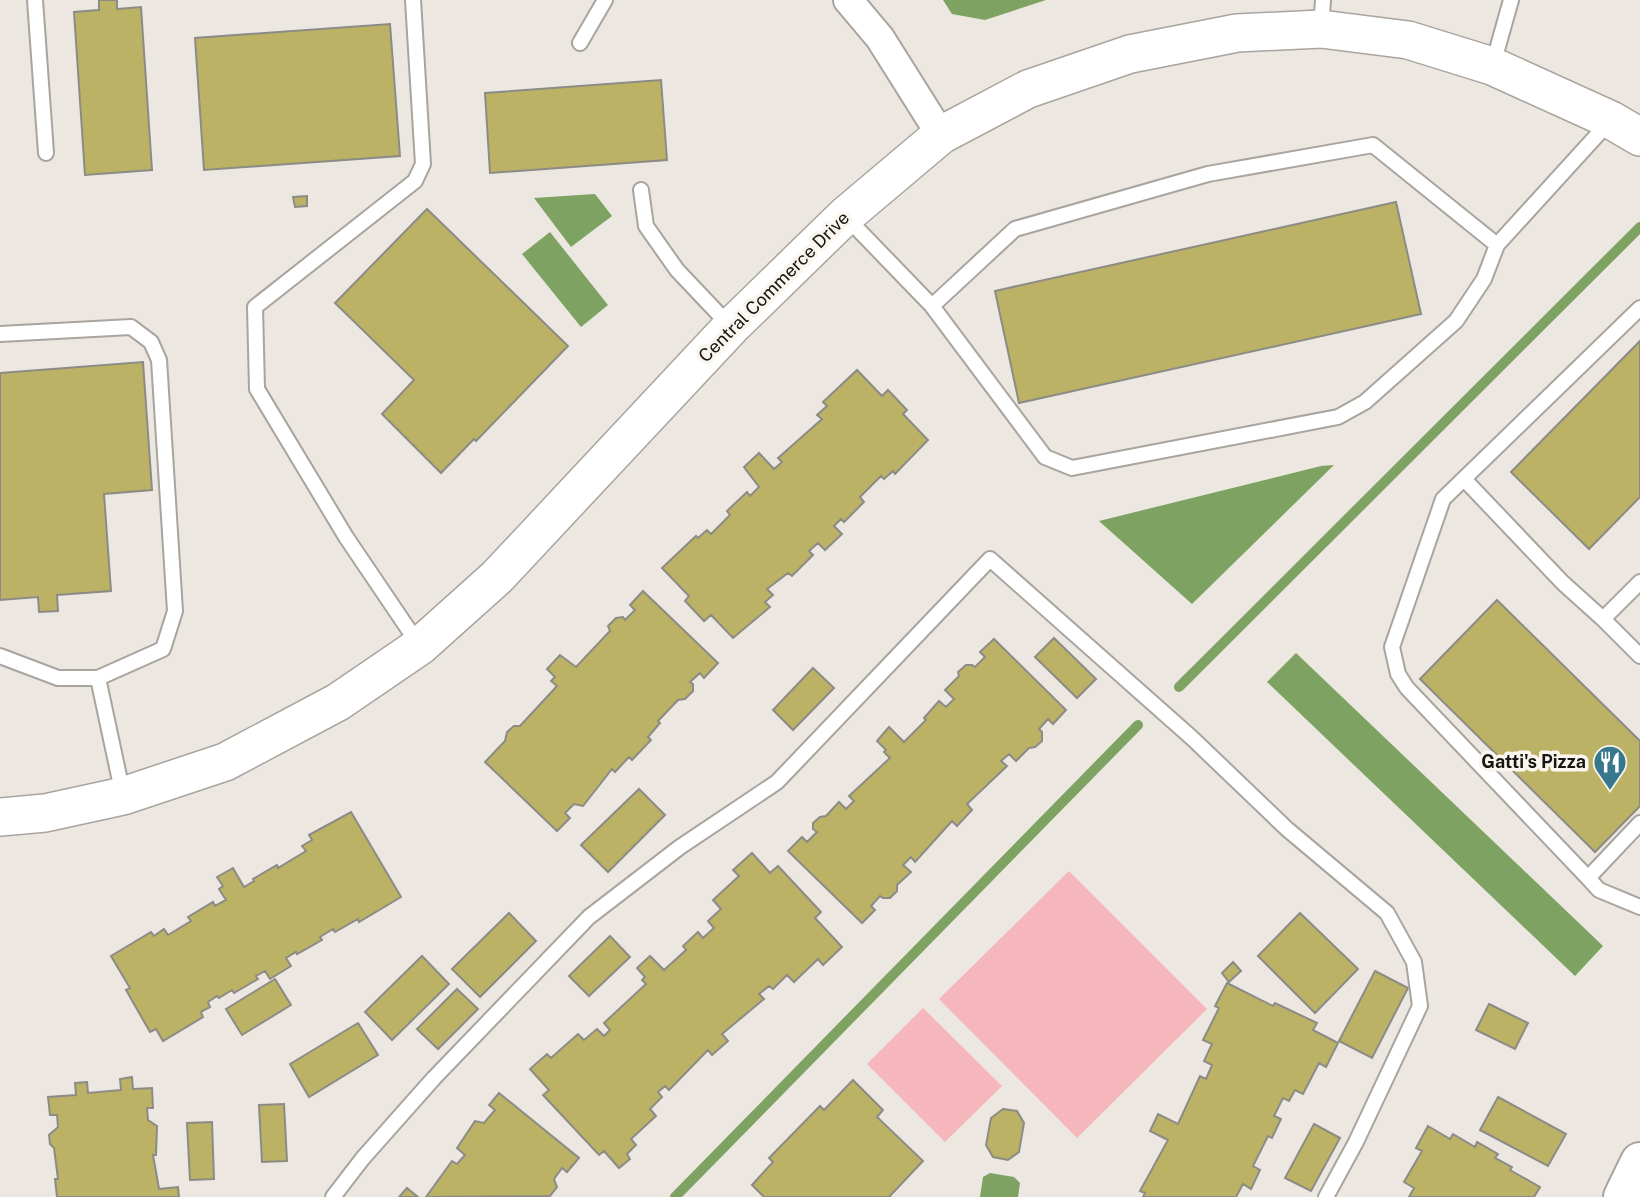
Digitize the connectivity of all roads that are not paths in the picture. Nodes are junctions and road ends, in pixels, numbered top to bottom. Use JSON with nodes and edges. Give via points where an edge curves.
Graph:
{"nodes":[{"id":1,"x":35,"y":0,"type":"edge"},
{"id":2,"x":413,"y":0,"type":"edge"},
{"id":3,"x":605,"y":0,"type":"edge"},
{"id":4,"x":848,"y":0,"type":"edge"},
{"id":5,"x":1511,"y":0,"type":"edge"},
{"id":6,"x":1322,"y":15,"type":"edge"},
{"id":7,"x":580,"y":43,"type":"dead end"},
{"id":8,"x":1492,"y":65,"type":"junction"},
{"id":9,"x":1625,"y":129,"type":"edge"},
{"id":10,"x":941,"y":135,"type":"junction"},
{"id":11,"x":46,"y":153,"type":"dead end"},
{"id":12,"x":641,"y":190,"type":"dead end"},
{"id":13,"x":845,"y":216,"type":"junction"},
{"id":14,"x":1497,"y":245,"type":"junction"},
{"id":15,"x":932,"y":306,"type":"junction"},
{"id":16,"x":1640,"y":308,"type":"edge"},
{"id":17,"x":731,"y":327,"type":"junction"},
{"id":18,"x":0,"y":334,"type":"edge"},
{"id":19,"x":1464,"y":479,"type":"junction"},
{"id":20,"x":1640,"y":582,"type":"edge"},
{"id":21,"x":1603,"y":619,"type":"junction"},
{"id":22,"x":420,"y":646,"type":"junction"},
{"id":23,"x":0,"y":656,"type":"edge"},
{"id":24,"x":1640,"y":656,"type":"edge"},
{"id":25,"x":97,"y":678,"type":"junction"},
{"id":26,"x":123,"y":796,"type":"junction"},
{"id":27,"x":0,"y":817,"type":"edge"},
{"id":28,"x":1640,"y":824,"type":"edge"},
{"id":29,"x":1588,"y":878,"type":"junction"},
{"id":30,"x":1640,"y":907,"type":"edge"},
{"id":31,"x":1640,"y":1161,"type":"edge"},
{"id":32,"x":333,"y":1197,"type":"edge"},
{"id":33,"x":1326,"y":1197,"type":"edge"},
{"id":34,"x":1623,"y":1197,"type":"edge"}],
"edges":[{"from":1,"to":11,"type":"lane"},
{"from":2,"to":22,"type":"lane","via":[[423,164],[415,181],[255,307],[257,389],[346,537]]},
{"from":3,"to":7,"type":"lane"},
{"from":4,"to":10,"type":"street","via":[[880,38]]},
{"from":5,"to":8,"type":"lane"},
{"from":6,"to":8,"type":"street","name":"Central Commerce Drive"},
{"from":6,"to":10,"type":"street","name":"Central Commerce Drive","via":[[1130,54],[1028,89]]},
{"from":8,"to":9,"type":"street","name":"Central Commerce Drive"},
{"from":9,"to":14,"type":"lane"},
{"from":10,"to":13,"type":"street","name":"Central Commerce Drive"},
{"from":12,"to":17,"type":"lane","via":[[646,226],[677,270]]},
{"from":13,"to":15,"type":"lane"},
{"from":13,"to":17,"type":"street","name":"Central Commerce Drive"},
{"from":14,"to":15,"type":"lane","via":[[1373,145],[1208,174],[1015,229]]},
{"from":14,"to":15,"type":"lane","via":[[1484,279],[1456,321],[1365,402],[1338,417],[1072,468],[1045,457]]},
{"from":16,"to":19,"type":"lane"},
{"from":17,"to":22,"type":"street","name":"Central Commerce Drive","via":[[497,577]]},
{"from":18,"to":25,"type":"lane","via":[[131,327],[151,342],[159,360],[175,611],[163,649]]},
{"from":19,"to":21,"type":"lane"},
{"from":19,"to":29,"type":"lane","via":[[1443,499],[1392,647],[1398,674]]},
{"from":20,"to":21,"type":"lane"},
{"from":21,"to":24,"type":"lane"},
{"from":22,"to":26,"type":"street","name":"Central Commerce Drive","via":[[338,702],[225,762]]},
{"from":23,"to":25,"type":"lane","via":[[58,678]]},
{"from":25,"to":26,"type":"lane"},
{"from":26,"to":27,"type":"street","name":"Central Commerce Drive","via":[[45,813]]},
{"from":28,"to":29,"type":"lane"},
{"from":29,"to":30,"type":"lane","via":[[1599,890]]},
{"from":31,"to":34,"type":"main road"},
{"from":32,"to":33,"type":"lane","via":[[434,1078],[589,917],[680,847],[778,782],[990,559],[1287,829],[1387,913],[1414,962],[1420,1006]]}]}
